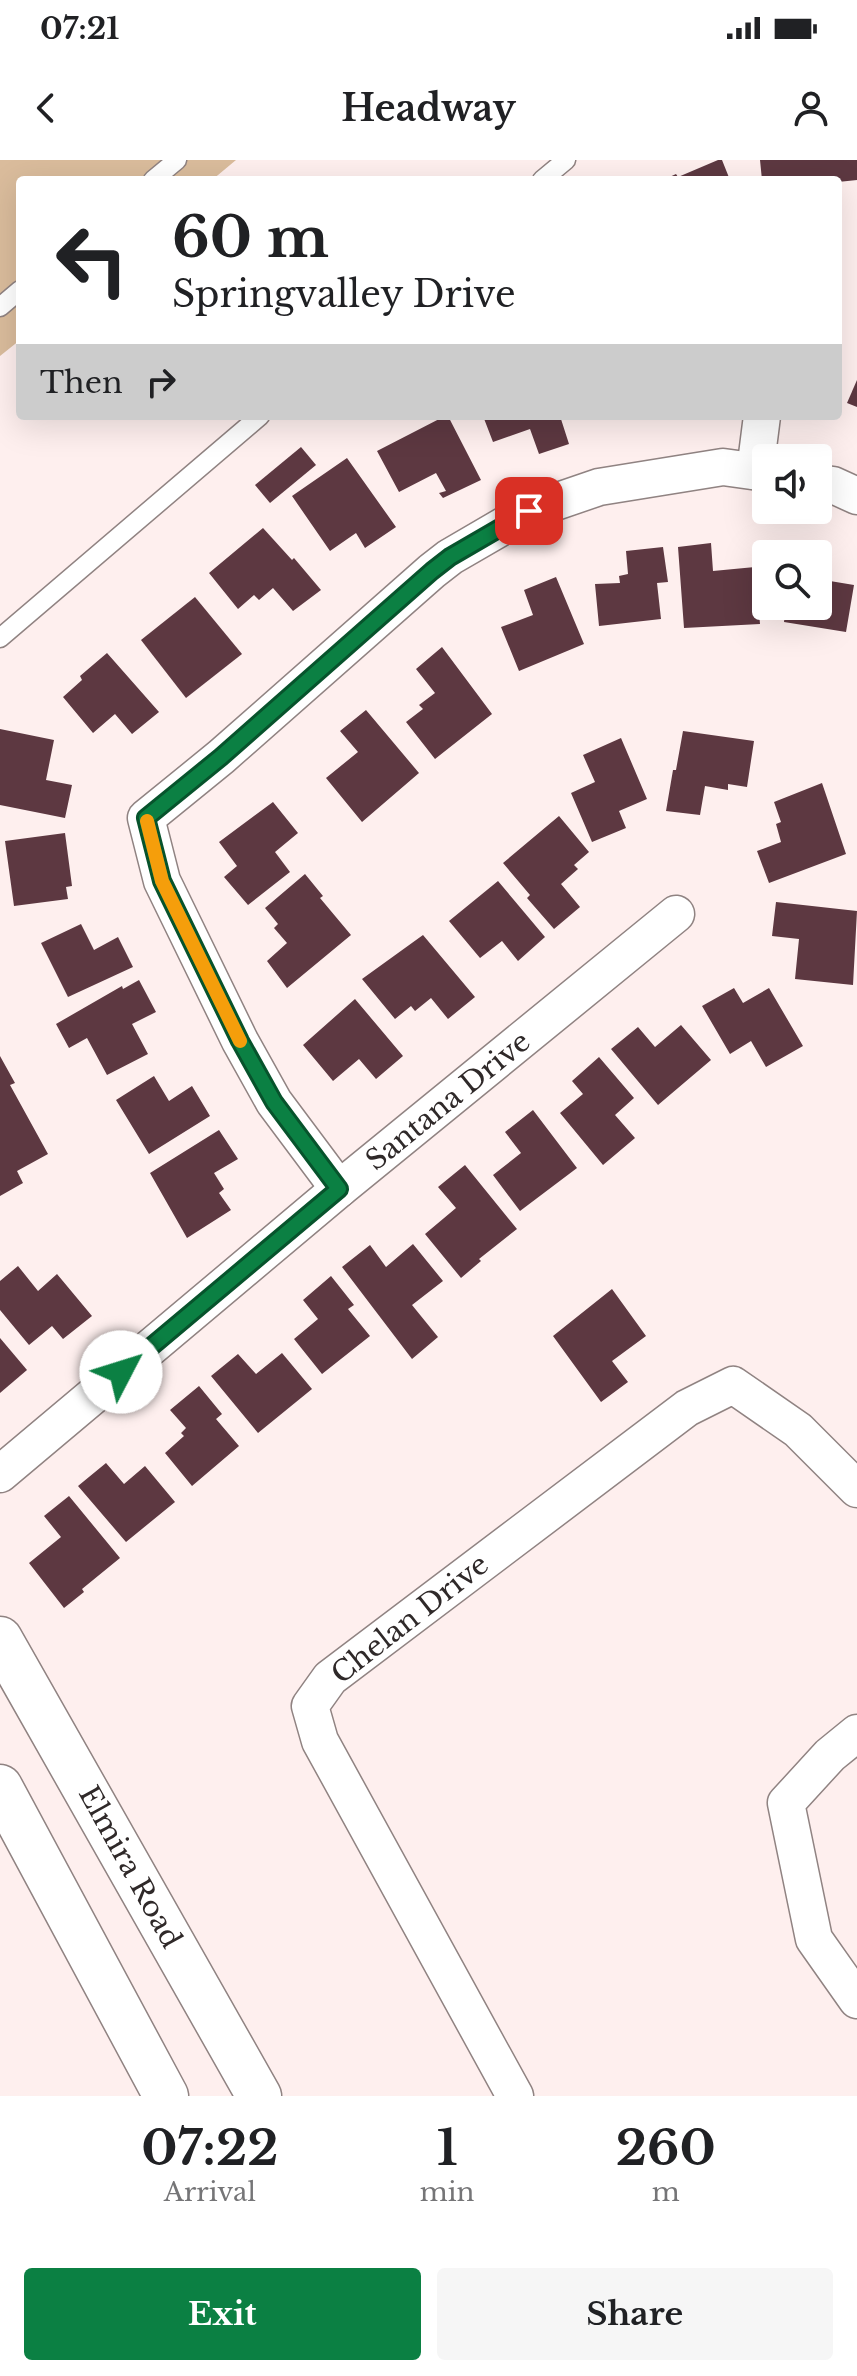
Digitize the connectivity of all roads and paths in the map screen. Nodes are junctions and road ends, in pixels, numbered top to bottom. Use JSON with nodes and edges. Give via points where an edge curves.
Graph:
{"nodes":[{"id":1,"x":177,"y":160,"type":"edge"},
{"id":2,"x":566,"y":160,"type":"edge"},
{"id":3,"x":158,"y":176,"type":"edge"},
{"id":4,"x":547,"y":176,"type":"edge"},
{"id":5,"x":16,"y":293,"type":"edge"},
{"id":6,"x":0,"y":307,"type":"edge"},
{"id":7,"x":255,"y":420,"type":"edge"},
{"id":8,"x":762,"y":420,"type":"edge"},
{"id":9,"x":761,"y":444,"type":"edge"},
{"id":10,"x":752,"y":471,"type":"edge"},
{"id":11,"x":832,"y":485,"type":"edge"},
{"id":12,"x":857,"y":496,"type":"edge"},
{"id":13,"x":0,"y":638,"type":"edge"},
{"id":14,"x":676,"y":914,"type":"dead end"},
{"id":15,"x":339,"y":1189,"type":"junction"},
{"id":16,"x":0,"y":1474,"type":"edge"},
{"id":17,"x":857,"y":1489,"type":"edge"},
{"id":18,"x":0,"y":1639,"type":"edge"},
{"id":19,"x":857,"y":1733,"type":"edge"},
{"id":20,"x":0,"y":1787,"type":"edge"},
{"id":21,"x":857,"y":2000,"type":"edge"},
{"id":22,"x":166,"y":2096,"type":"edge"},
{"id":23,"x":259,"y":2096,"type":"edge"},
{"id":24,"x":515,"y":2096,"type":"edge"}],
"edges":[{"from":1,"to":3,"type":"lane"},
{"from":2,"to":4,"type":"lane"},
{"from":5,"to":6,"type":"lane"},
{"from":7,"to":13,"type":"lane"},
{"from":8,"to":9,"type":"street"},
{"from":10,"to":15,"type":"street","via":[[723,467],[599,487],[529,511],[432,571],[146,818],[162,881],[240,1041],[274,1102]]},
{"from":11,"to":12,"type":"street"},
{"from":14,"to":15,"type":"street","name":"Santana Drive"},
{"from":15,"to":16,"type":"street","name":"Santana Drive"},
{"from":17,"to":24,"type":"street","name":"Chelan Drive","via":[[798,1430],[733,1385],[687,1408],[330,1678],[310,1706],[320,1741]]},
{"from":18,"to":23,"type":"main road","name":"Elmira Road"},
{"from":19,"to":21,"type":"street","via":[[786,1803],[814,1939]]},
{"from":20,"to":22,"type":"main road"}]}
